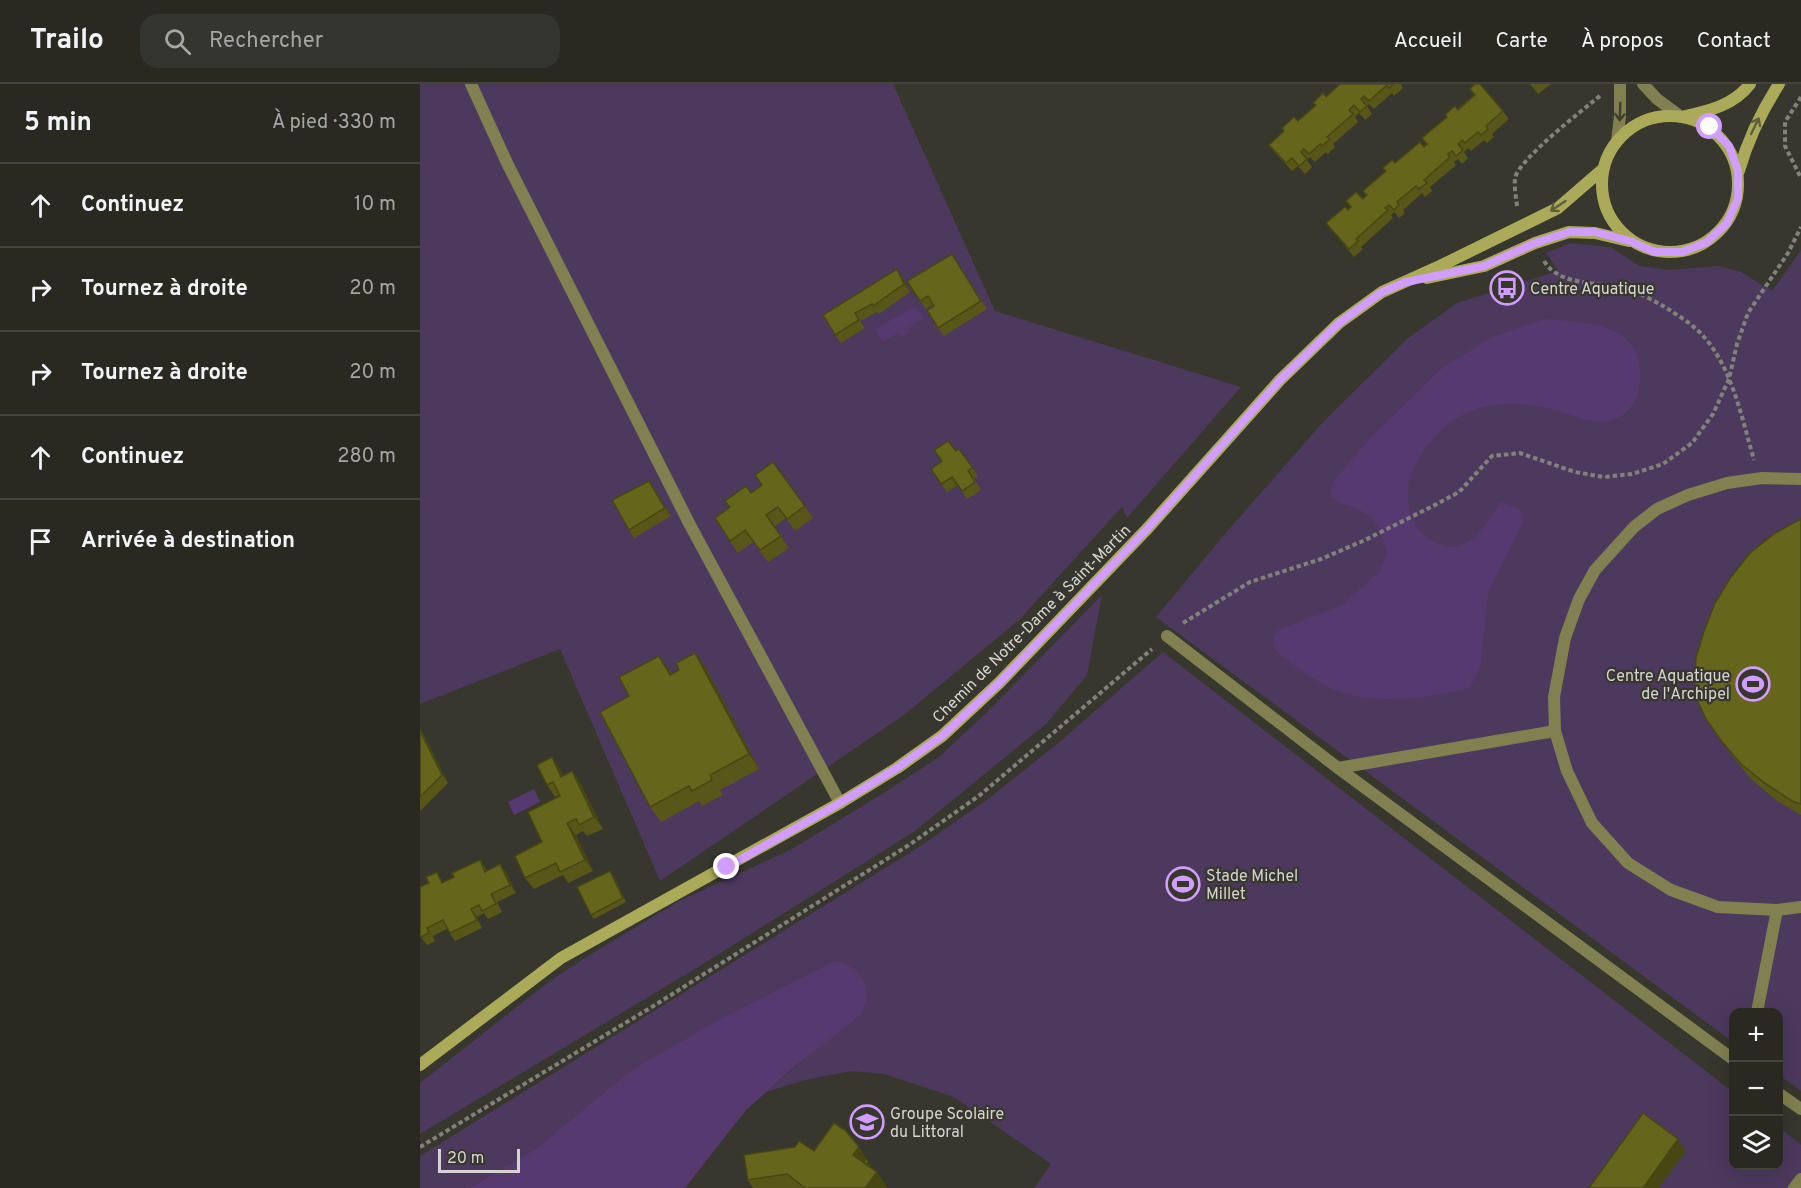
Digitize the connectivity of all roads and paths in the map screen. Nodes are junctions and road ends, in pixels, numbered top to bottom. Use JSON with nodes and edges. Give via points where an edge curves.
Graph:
{"nodes":[{"id":1,"x":471,"y":84,"type":"edge"},
{"id":2,"x":1620,"y":84,"type":"edge"},
{"id":3,"x":1643,"y":84,"type":"edge"},
{"id":4,"x":1749,"y":84,"type":"edge"},
{"id":5,"x":1779,"y":84,"type":"edge"},
{"id":6,"x":1604,"y":92,"type":"dead end"},
{"id":7,"x":1801,"y":97,"type":"edge"},
{"id":8,"x":1683,"y":116,"type":"junction"},
{"id":9,"x":1617,"y":141,"type":"junction"},
{"id":10,"x":1796,"y":165,"type":"junction"},
{"id":11,"x":1801,"y":167,"type":"edge"},
{"id":12,"x":1602,"y":169,"type":"junction"},
{"id":13,"x":1738,"y":171,"type":"junction"},
{"id":14,"x":1801,"y":178,"type":"edge"},
{"id":15,"x":1525,"y":224,"type":"junction"},
{"id":16,"x":1801,"y":227,"type":"edge"},
{"id":17,"x":1630,"y":241,"type":"junction"},
{"id":18,"x":1535,"y":243,"type":"junction"},
{"id":19,"x":1406,"y":282,"type":"junction"},
{"id":20,"x":1729,"y":379,"type":"junction"},
{"id":21,"x":1760,"y":479,"type":"junction"},
{"id":22,"x":1801,"y":479,"type":"edge"},
{"id":23,"x":1167,"y":636,"type":"junction"},
{"id":24,"x":1555,"y":731,"type":"junction"},
{"id":25,"x":1338,"y":768,"type":"junction"},
{"id":26,"x":840,"y":803,"type":"junction"},
{"id":27,"x":1801,"y":907,"type":"edge"},
{"id":28,"x":1778,"y":910,"type":"junction"},
{"id":29,"x":1758,"y":1008,"type":"edge"},
{"id":30,"x":1729,"y":1056,"type":"edge"},
{"id":31,"x":420,"y":1065,"type":"edge"},
{"id":32,"x":1783,"y":1096,"type":"edge"},
{"id":33,"x":1801,"y":1109,"type":"edge"},
{"id":34,"x":420,"y":1147,"type":"edge"},
{"id":35,"x":1801,"y":1179,"type":"edge"},
{"id":36,"x":1794,"y":1188,"type":"edge"}],
"edges":[{"from":1,"to":26,"type":"street","via":[[690,525]]},
{"from":2,"to":9,"type":"street","one_way":true},
{"from":3,"to":8,"type":"street"},
{"from":4,"to":8,"type":"street","via":[[1717,109]]},
{"from":13,"to":5,"type":"street","one_way":true,"via":[[1763,108]]},
{"from":6,"to":15,"type":"path","via":[[1528,158],[1515,176],[1518,208]]},
{"from":7,"to":10,"type":"path","via":[[1785,122],[1785,146]]},
{"from":8,"to":9,"type":"street","via":[[1658,115],[1633,125]]},
{"from":8,"to":13,"type":"street","via":[[1710,127],[1729,146]]},
{"from":9,"to":12,"type":"street"},
{"from":10,"to":11,"type":"path"},
{"from":10,"to":14,"type":"path"},
{"from":12,"to":15,"type":"street","name":"Chemin de Notre-Dame à Saint-Martin","one_way":true,"via":[[1558,208]]},
{"from":12,"to":17,"type":"street","via":[[1602,196],[1612,221]]},
{"from":13,"to":17,"type":"street","via":[[1738,198],[1727,223],[1707,242],[1682,252],[1655,252]]},
{"from":15,"to":19,"type":"street","name":"Chemin de Notre-Dame à Saint-Martin"},
{"from":16,"to":20,"type":"path","via":[[1748,313]]},
{"from":17,"to":18,"type":"street","name":"Chemin de Notre-Dame à Saint-Martin","via":[[1595,232],[1569,232]]},
{"from":18,"to":19,"type":"street","name":"Chemin de Notre-Dame à Saint-Martin","via":[[1484,266]]},
{"from":18,"to":20,"type":"path","via":[[1545,264],[1559,276],[1627,288],[1681,317],[1704,337]]},
{"from":19,"to":26,"type":"street","name":"Chemin de Notre-Dame à Saint-Martin","via":[[1382,292],[1339,323],[1280,380],[1147,529],[964,716],[918,754]]},
{"from":20,"to":21,"type":"path"},
{"from":20,"to":23,"type":"path","via":[[1713,414],[1692,443],[1663,464],[1632,474],[1604,477],[1575,472],[1520,453],[1492,456],[1459,492],[1363,541],[1250,582],[1190,617]]},
{"from":21,"to":22,"type":"street"},
{"from":21,"to":24,"type":"street","via":[[1727,483],[1657,509],[1634,527],[1595,570],[1565,638],[1554,698]]},
{"from":23,"to":25,"type":"street"},
{"from":23,"to":34,"type":"path","via":[[980,795],[909,845]]},
{"from":24,"to":25,"type":"street"},
{"from":24,"to":28,"type":"street","via":[[1567,771],[1592,823],[1628,863],[1671,890],[1718,907]]},
{"from":25,"to":30,"type":"street"},
{"from":26,"to":31,"type":"street","name":"Chemin de Notre-Dame à Saint-Martin","via":[[561,958]]},
{"from":27,"to":28,"type":"street"},
{"from":28,"to":29,"type":"street"},
{"from":32,"to":33,"type":"street"},
{"from":35,"to":36,"type":"street"}]}
